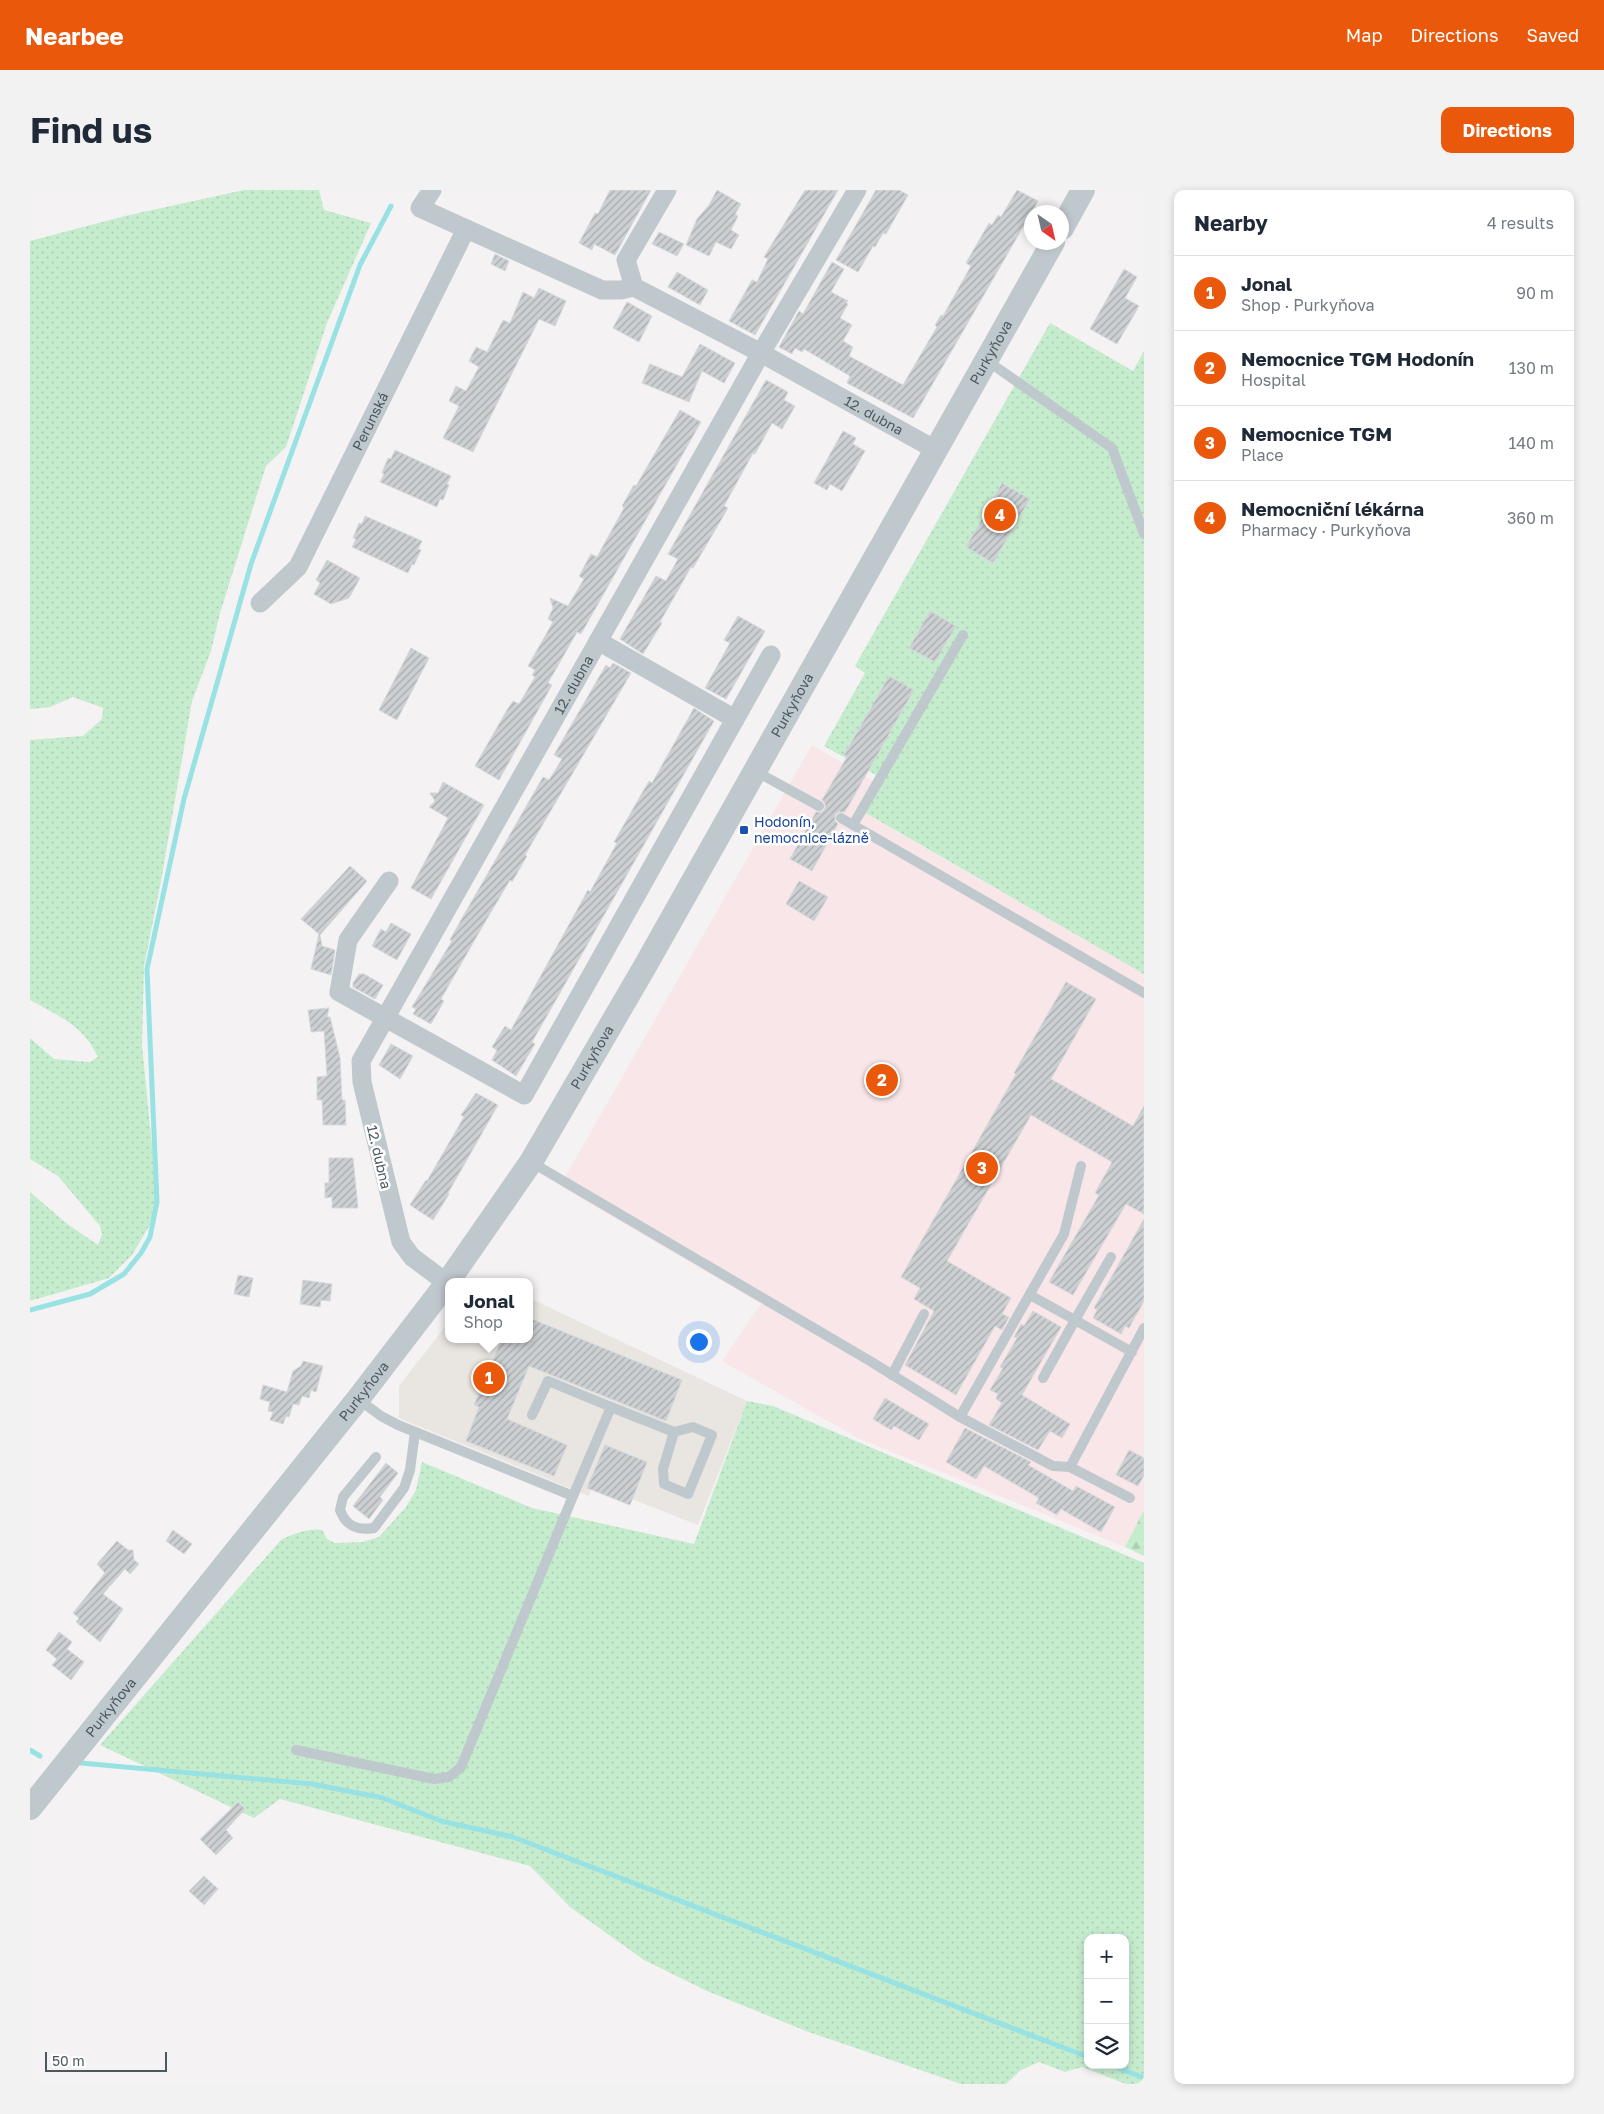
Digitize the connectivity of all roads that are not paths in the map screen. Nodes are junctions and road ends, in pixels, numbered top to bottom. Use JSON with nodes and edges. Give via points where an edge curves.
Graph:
{"nodes":[{"id":1,"x":432,"y":190,"type":"edge"},
{"id":2,"x":668,"y":190,"type":"edge"},
{"id":3,"x":857,"y":190,"type":"edge"},
{"id":4,"x":1084,"y":190,"type":"edge"},
{"id":5,"x":1069,"y":216,"type":"edge"},
{"id":6,"x":466,"y":229,"type":"junction"},
{"id":7,"x":1049,"y":250,"type":"edge"},
{"id":8,"x":634,"y":287,"type":"junction"},
{"id":9,"x":761,"y":353,"type":"junction"},
{"id":10,"x":986,"y":360,"type":"junction"},
{"id":11,"x":936,"y":450,"type":"junction"},
{"id":12,"x":1144,"y":534,"type":"edge"},
{"id":13,"x":260,"y":604,"type":"dead end"},
{"id":14,"x":963,"y":635,"type":"dead end"},
{"id":15,"x":598,"y":641,"type":"junction"},
{"id":16,"x":771,"y":655,"type":"dead end"},
{"id":17,"x":736,"y":719,"type":"junction"},
{"id":18,"x":754,"y":770,"type":"junction"},
{"id":19,"x":819,"y":806,"type":"dead end"},
{"id":20,"x":841,"y":818,"type":"dead end"},
{"id":21,"x":853,"y":825,"type":"junction"},
{"id":22,"x":390,"y":881,"type":"dead end"},
{"id":23,"x":1144,"y":993,"type":"edge"},
{"id":24,"x":386,"y":1017,"type":"junction"},
{"id":25,"x":531,"y":1162,"type":"junction"},
{"id":26,"x":1081,"y":1166,"type":"dead end"},
{"id":27,"x":1111,"y":1257,"type":"dead end"},
{"id":28,"x":450,"y":1278,"type":"edge"},
{"id":29,"x":445,"y":1281,"type":"edge"},
{"id":30,"x":445,"y":1286,"type":"edge"},
{"id":31,"x":1030,"y":1295,"type":"junction"},
{"id":32,"x":924,"y":1314,"type":"dead end"},
{"id":33,"x":1075,"y":1320,"type":"junction"},
{"id":34,"x":1144,"y":1328,"type":"edge"},
{"id":35,"x":1132,"y":1352,"type":"junction"},
{"id":36,"x":892,"y":1374,"type":"junction"},
{"id":37,"x":1042,"y":1378,"type":"dead end"},
{"id":38,"x":358,"y":1399,"type":"junction"},
{"id":39,"x":611,"y":1407,"type":"junction"},
{"id":40,"x":532,"y":1415,"type":"dead end"},
{"id":41,"x":960,"y":1417,"type":"junction"},
{"id":42,"x":415,"y":1432,"type":"junction"},
{"id":43,"x":674,"y":1432,"type":"junction"},
{"id":44,"x":376,"y":1457,"type":"dead end"},
{"id":45,"x":1070,"y":1467,"type":"junction"},
{"id":46,"x":573,"y":1496,"type":"junction"},
{"id":47,"x":1130,"y":1498,"type":"dead end"},
{"id":48,"x":296,"y":1750,"type":"dead end"},
{"id":49,"x":30,"y":1807,"type":"edge"}],
"edges":[{"from":1,"to":6,"type":"street","via":[[420,208]]},
{"from":2,"to":8,"type":"street","via":[[626,260]]},
{"from":3,"to":9,"type":"street","name":"12. dubna"},
{"from":4,"to":5,"type":"street"},
{"from":6,"to":8,"type":"street","via":[[602,290]]},
{"from":6,"to":13,"type":"street","name":"Perunská","via":[[298,567]]},
{"from":7,"to":10,"type":"street","name":"Purkyňova"},
{"from":8,"to":9,"type":"street","name":"12. dubna"},
{"from":9,"to":11,"type":"street","name":"12. dubna"},
{"from":9,"to":15,"type":"street","name":"12. dubna"},
{"from":10,"to":11,"type":"street","name":"Purkyňova"},
{"from":10,"to":12,"type":"lane","via":[[1112,448]]},
{"from":11,"to":18,"type":"street","name":"Purkyňova"},
{"from":14,"to":21,"type":"lane"},
{"from":15,"to":17,"type":"street"},
{"from":15,"to":24,"type":"street","name":"12. dubna"},
{"from":16,"to":17,"type":"street"},
{"from":17,"to":24,"type":"street","via":[[524,1095]]},
{"from":18,"to":19,"type":"lane"},
{"from":18,"to":25,"type":"street","name":"Purkyňova"},
{"from":20,"to":21,"type":"lane"},
{"from":21,"to":23,"type":"lane"},
{"from":22,"to":24,"type":"street","via":[[348,940],[339,985],[339,992]]},
{"from":24,"to":29,"type":"street","name":"12. dubna","via":[[361,1062],[362,1082],[401,1242],[412,1256]]},
{"from":25,"to":28,"type":"street","name":"Purkyňova"},
{"from":25,"to":36,"type":"lane"},
{"from":26,"to":31,"type":"lane","via":[[1064,1234]]},
{"from":27,"to":33,"type":"lane"},
{"from":30,"to":38,"type":"street","name":"Purkyňova"},
{"from":31,"to":33,"type":"lane"},
{"from":31,"to":41,"type":"lane"},
{"from":32,"to":36,"type":"lane"},
{"from":33,"to":35,"type":"lane"},
{"from":33,"to":37,"type":"lane"},
{"from":34,"to":35,"type":"lane"},
{"from":35,"to":45,"type":"lane"},
{"from":36,"to":41,"type":"lane"},
{"from":38,"to":42,"type":"lane","via":[[381,1416]]},
{"from":38,"to":49,"type":"street","name":"Purkyňova"},
{"from":39,"to":40,"type":"lane","via":[[548,1381]]},
{"from":39,"to":43,"type":"lane"},
{"from":39,"to":46,"type":"lane"},
{"from":41,"to":45,"type":"lane","via":[[1054,1466]]},
{"from":42,"to":44,"type":"lane","via":[[404,1488],[374,1528],[362,1530],[350,1525],[340,1510],[343,1497]]},
{"from":42,"to":46,"type":"lane"},
{"from":43,"to":43,"type":"lane","via":[[663,1469],[664,1484],[688,1494],[712,1435],[693,1427]]},
{"from":45,"to":47,"type":"lane"},
{"from":46,"to":48,"type":"lane","via":[[461,1767],[449,1778],[434,1779]]}]}
